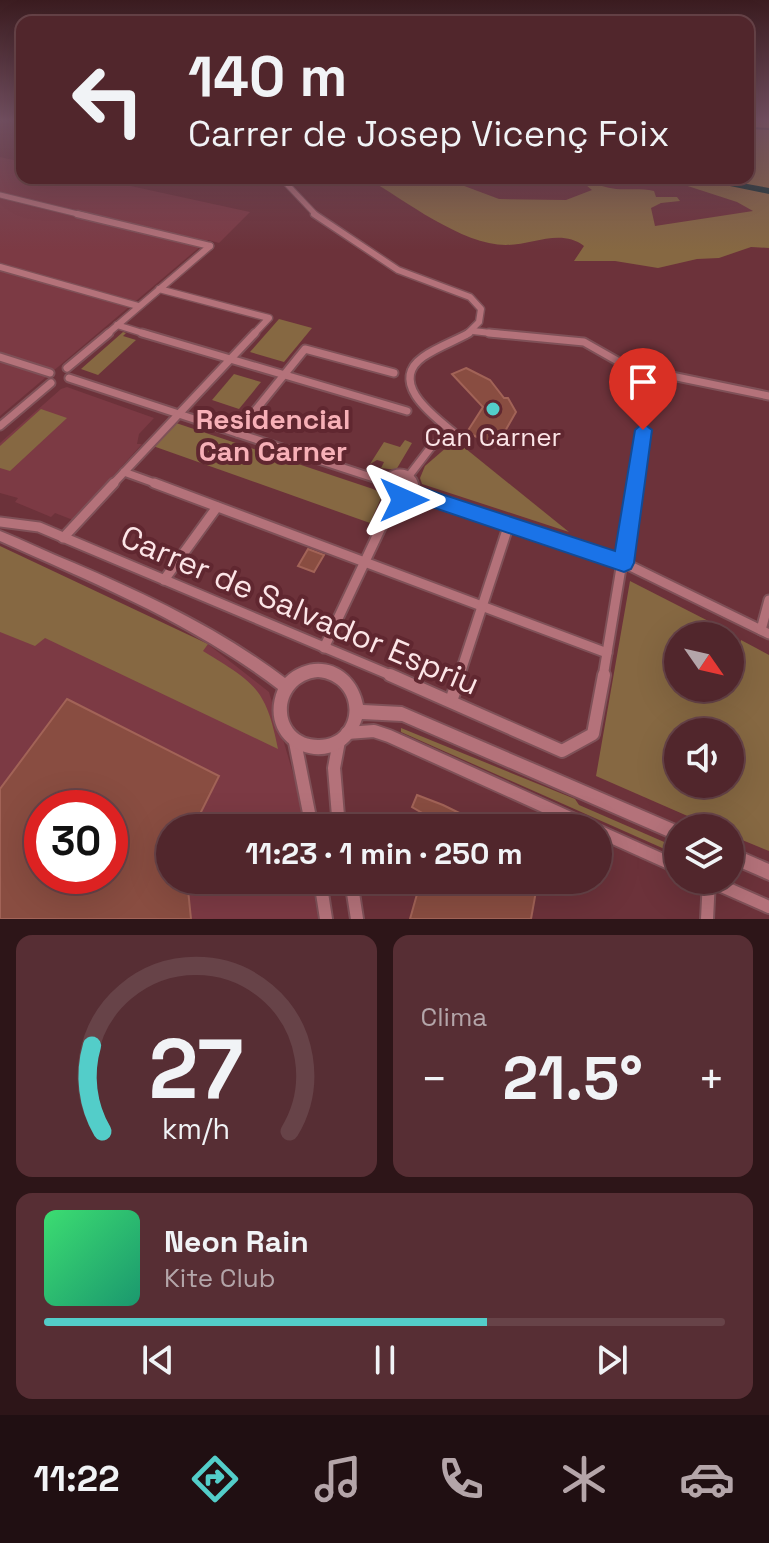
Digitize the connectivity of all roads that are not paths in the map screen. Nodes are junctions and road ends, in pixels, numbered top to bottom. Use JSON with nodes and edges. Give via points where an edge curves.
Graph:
{"nodes":[{"id":1,"x":286,"y":184,"type":"edge"},
{"id":2,"x":0,"y":195,"type":"edge"},
{"id":3,"x":0,"y":267,"type":"edge"},
{"id":4,"x":159,"y":289,"type":"junction"},
{"id":5,"x":138,"y":306,"type":"junction"},
{"id":6,"x":117,"y":325,"type":"junction"},
{"id":7,"x":473,"y":331,"type":"junction"},
{"id":8,"x":0,"y":357,"type":"edge"},
{"id":9,"x":231,"y":358,"type":"junction"},
{"id":10,"x":67,"y":368,"type":"junction"},
{"id":11,"x":50,"y":373,"type":"junction"},
{"id":12,"x":394,"y":373,"type":"dead end"},
{"id":13,"x":285,"y":374,"type":"junction"},
{"id":14,"x":69,"y":378,"type":"junction"},
{"id":15,"x":51,"y":383,"type":"junction"},
{"id":16,"x":769,"y":396,"type":"edge"},
{"id":17,"x":407,"y":411,"type":"dead end"},
{"id":18,"x":177,"y":414,"type":"junction"},
{"id":19,"x":0,"y":426,"type":"edge"},
{"id":20,"x":643,"y":430,"type":"dead end"},
{"id":21,"x":237,"y":433,"type":"junction"},
{"id":22,"x":124,"y":472,"type":"junction"},
{"id":23,"x":408,"y":477,"type":"junction"},
{"id":24,"x":386,"y":482,"type":"junction"},
{"id":25,"x":414,"y":493,"type":"junction"},
{"id":26,"x":394,"y":500,"type":"junction"},
{"id":27,"x":217,"y":507,"type":"junction"},
{"id":28,"x":0,"y":522,"type":"edge"},
{"id":29,"x":509,"y":524,"type":"junction"},
{"id":30,"x":0,"y":536,"type":"edge"},
{"id":31,"x":63,"y":538,"type":"junction"},
{"id":32,"x":367,"y":562,"type":"junction"},
{"id":33,"x":624,"y":563,"type":"junction"},
{"id":34,"x":164,"y":580,"type":"junction"},
{"id":35,"x":769,"y":600,"type":"edge"},
{"id":36,"x":480,"y":606,"type":"junction"},
{"id":37,"x":765,"y":632,"type":"edge"},
{"id":38,"x":324,"y":648,"type":"junction"},
{"id":39,"x":607,"y":653,"type":"junction"},
{"id":40,"x":287,"y":688,"type":"junction"},
{"id":41,"x":451,"y":701,"type":"junction"},
{"id":42,"x":356,"y":712,"type":"junction"},
{"id":43,"x":343,"y":737,"type":"junction"},
{"id":44,"x":295,"y":742,"type":"junction"},
{"id":45,"x":310,"y":814,"type":"edge"},
{"id":46,"x":338,"y":814,"type":"edge"},
{"id":47,"x":561,"y":814,"type":"edge"},
{"id":48,"x":664,"y":827,"type":"edge"},
{"id":49,"x":612,"y":837,"type":"edge"},
{"id":50,"x":664,"y":861,"type":"edge"},
{"id":51,"x":744,"y":861,"type":"edge"},
{"id":52,"x":769,"y":872,"type":"edge"},
{"id":53,"x":322,"y":894,"type":"edge"},
{"id":54,"x":353,"y":894,"type":"edge"},
{"id":55,"x":708,"y":894,"type":"edge"},
{"id":56,"x":740,"y":894,"type":"edge"},
{"id":57,"x":769,"y":907,"type":"edge"},
{"id":58,"x":326,"y":919,"type":"edge"},
{"id":59,"x":357,"y":919,"type":"edge"},
{"id":60,"x":707,"y":919,"type":"edge"}],
"edges":[{"from":1,"to":7,"type":"street","via":[[314,214],[398,270],[474,300],[482,316]]},
{"from":2,"to":4,"type":"street","via":[[210,246]]},
{"from":3,"to":5,"type":"street"},
{"from":4,"to":5,"type":"street"},
{"from":4,"to":9,"type":"street","via":[[269,318]]},
{"from":5,"to":6,"type":"street"},
{"from":6,"to":9,"type":"street"},
{"from":6,"to":10,"type":"street"},
{"from":7,"to":16,"type":"street","via":[[584,342],[631,368]]},
{"from":7,"to":23,"type":"street","via":[[428,352],[414,368],[414,394],[453,432],[431,447]]},
{"from":8,"to":11,"type":"street"},
{"from":9,"to":13,"type":"street"},
{"from":9,"to":18,"type":"street"},
{"from":10,"to":11,"type":"street"},
{"from":10,"to":14,"type":"street"},
{"from":11,"to":15,"type":"street","via":[[46,379]]},
{"from":12,"to":13,"type":"street","via":[[305,349]]},
{"from":13,"to":17,"type":"street"},
{"from":13,"to":21,"type":"street"},
{"from":14,"to":15,"type":"street"},
{"from":14,"to":18,"type":"street"},
{"from":15,"to":19,"type":"street"},
{"from":18,"to":21,"type":"street"},
{"from":18,"to":22,"type":"street"},
{"from":20,"to":33,"type":"street"},
{"from":21,"to":24,"type":"street"},
{"from":22,"to":27,"type":"street"},
{"from":22,"to":31,"type":"street"},
{"from":23,"to":24,"type":"street"},
{"from":23,"to":25,"type":"street"},
{"from":24,"to":26,"type":"street","via":[[386,494]]},
{"from":25,"to":26,"type":"street"},
{"from":25,"to":29,"type":"street"},
{"from":26,"to":32,"type":"street"},
{"from":27,"to":32,"type":"street"},
{"from":27,"to":34,"type":"street"},
{"from":28,"to":31,"type":"street","name":"Carrer de Salvador Espriu","via":[[28,524]]},
{"from":29,"to":33,"type":"street"},
{"from":29,"to":36,"type":"street"},
{"from":30,"to":40,"type":"street","via":[[194,623]]},
{"from":31,"to":34,"type":"street","name":"Carrer de Salvador Espriu"},
{"from":32,"to":36,"type":"street"},
{"from":32,"to":38,"type":"street"},
{"from":33,"to":37,"type":"street"},
{"from":33,"to":39,"type":"street"},
{"from":34,"to":38,"type":"street","name":"Carrer de Salvador Espriu"},
{"from":35,"to":37,"type":"street"},
{"from":36,"to":39,"type":"street"},
{"from":36,"to":41,"type":"street"},
{"from":38,"to":41,"type":"street","name":"Carrer de Salvador Espriu"},
{"from":39,"to":41,"type":"street","name":"Carrer de Salvador Espriu","via":[[593,734],[562,751]]},
{"from":40,"to":42,"type":"street","via":[[312,671],[335,672],[353,689]]},
{"from":40,"to":44,"type":"street","via":[[281,721]]},
{"from":42,"to":43,"type":"street"},
{"from":42,"to":48,"type":"street","via":[[402,714]]},
{"from":43,"to":44,"type":"street","via":[[319,749]]},
{"from":43,"to":46,"type":"street","via":[[334,768]]},
{"from":43,"to":47,"type":"street","via":[[374,731],[389,736]]},
{"from":44,"to":45,"type":"street"},
{"from":49,"to":50,"type":"street"},
{"from":51,"to":52,"type":"street"},
{"from":53,"to":58,"type":"street"},
{"from":54,"to":59,"type":"street"},
{"from":55,"to":60,"type":"street"},
{"from":56,"to":57,"type":"street"}]}
